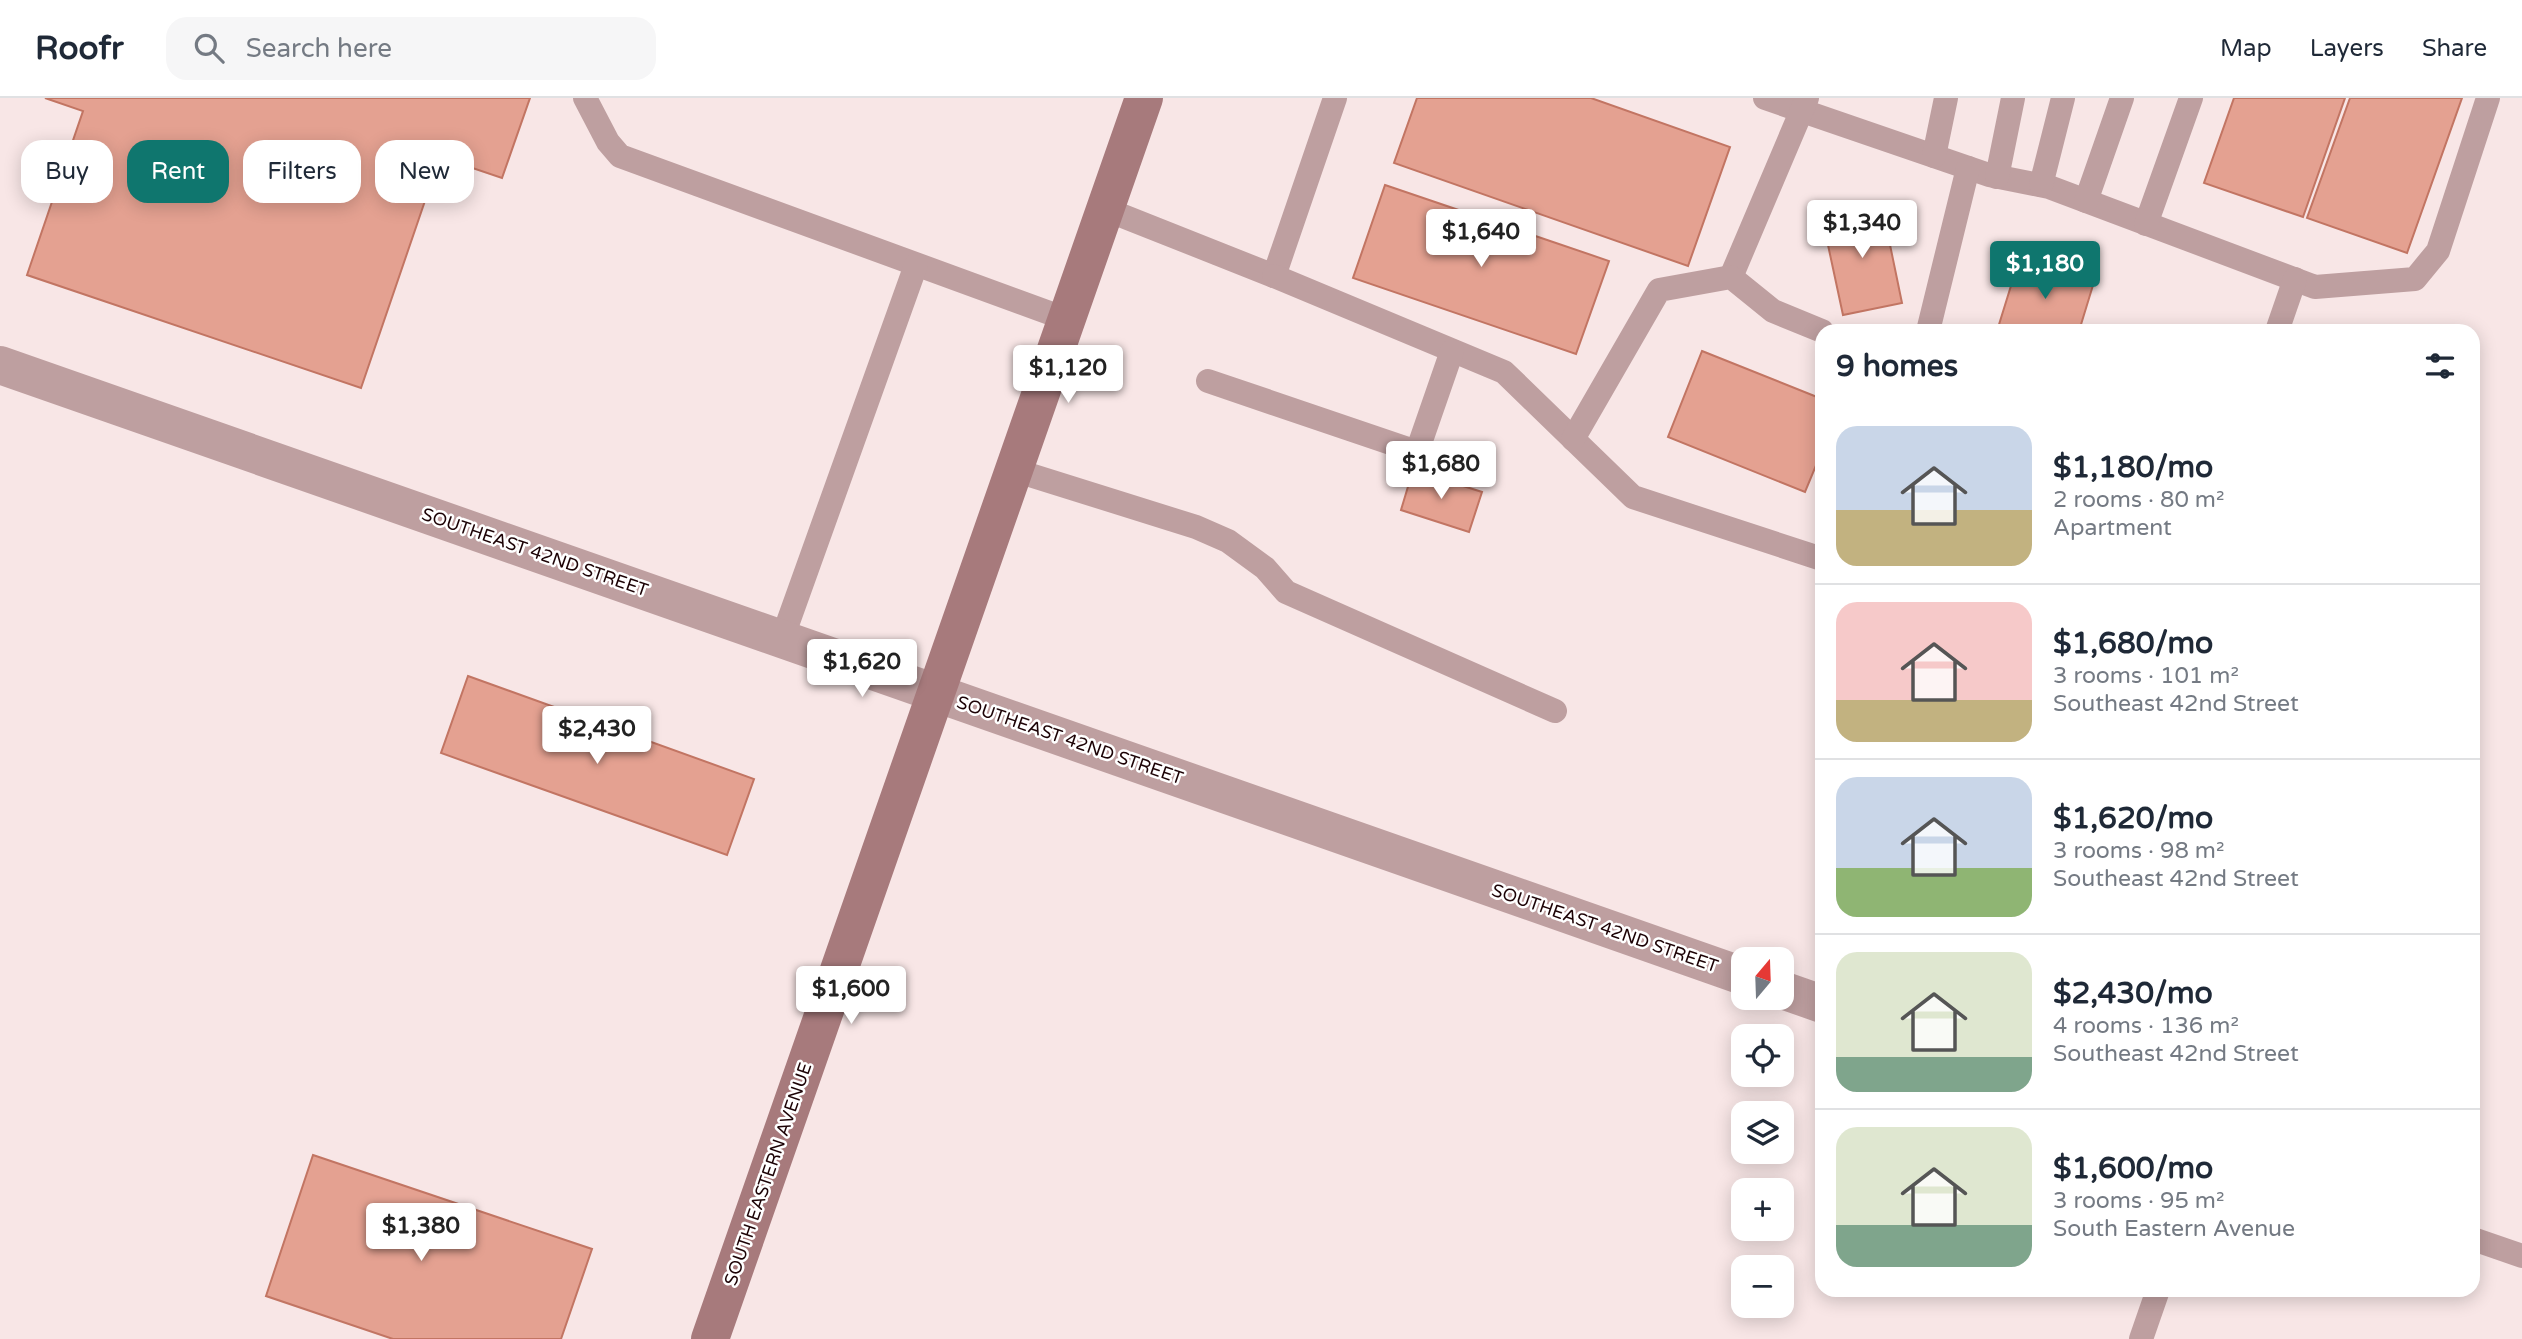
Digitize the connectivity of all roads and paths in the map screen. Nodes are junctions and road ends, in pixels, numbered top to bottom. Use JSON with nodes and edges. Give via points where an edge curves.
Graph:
{"nodes":[{"id":1,"x":585,"y":98,"type":"edge"},
{"id":2,"x":1144,"y":98,"type":"edge"},
{"id":3,"x":1335,"y":98,"type":"edge"},
{"id":4,"x":1765,"y":98,"type":"edge"},
{"id":5,"x":1946,"y":98,"type":"edge"},
{"id":6,"x":2013,"y":98,"type":"edge"},
{"id":7,"x":2063,"y":98,"type":"edge"},
{"id":8,"x":2122,"y":98,"type":"edge"},
{"id":9,"x":2190,"y":98,"type":"edge"},
{"id":10,"x":2488,"y":98,"type":"edge"},
{"id":11,"x":1805,"y":104,"type":"edge"},
{"id":12,"x":1934,"y":156,"type":"junction"},
{"id":13,"x":1968,"y":168,"type":"junction"},
{"id":14,"x":1997,"y":177,"type":"junction"},
{"id":15,"x":2041,"y":185,"type":"junction"},
{"id":16,"x":2085,"y":201,"type":"junction"},
{"id":17,"x":1105,"y":209,"type":"junction"},
{"id":18,"x":2146,"y":224,"type":"junction"},
{"id":19,"x":916,"y":265,"type":"junction"},
{"id":20,"x":1274,"y":276,"type":"junction"},
{"id":21,"x":1731,"y":277,"type":"junction"},
{"id":22,"x":2294,"y":279,"type":"junction"},
{"id":23,"x":1066,"y":319,"type":"junction"},
{"id":24,"x":1929,"y":324,"type":"edge"},
{"id":25,"x":2279,"y":324,"type":"edge"},
{"id":26,"x":1815,"y":328,"type":"edge"},
{"id":27,"x":1452,"y":351,"type":"junction"},
{"id":28,"x":0,"y":365,"type":"edge"},
{"id":29,"x":1208,"y":381,"type":"dead end"},
{"id":30,"x":1573,"y":439,"type":"junction"},
{"id":31,"x":1014,"y":470,"type":"junction"},
{"id":32,"x":1815,"y":557,"type":"edge"},
{"id":33,"x":782,"y":639,"type":"junction"},
{"id":34,"x":935,"y":693,"type":"junction"},
{"id":35,"x":1555,"y":711,"type":"dead end"},
{"id":36,"x":1731,"y":972,"type":"edge"},
{"id":37,"x":1794,"y":994,"type":"edge"},
{"id":38,"x":1815,"y":1002,"type":"edge"},
{"id":39,"x":2480,"y":1241,"type":"edge"},
{"id":40,"x":2522,"y":1256,"type":"edge"},
{"id":41,"x":2156,"y":1297,"type":"edge"},
{"id":42,"x":710,"y":1339,"type":"edge"},
{"id":43,"x":2141,"y":1339,"type":"edge"}],
"edges":[{"from":1,"to":19,"type":"lane","via":[[620,156]]},
{"from":2,"to":17,"type":"main road","name":"SOUTH EASTERN AVENUE"},
{"from":3,"to":20,"type":"lane"},
{"from":4,"to":11,"type":"lane"},
{"from":5,"to":12,"type":"lane"},
{"from":6,"to":14,"type":"lane"},
{"from":7,"to":15,"type":"lane"},
{"from":8,"to":16,"type":"lane"},
{"from":9,"to":18,"type":"lane"},
{"from":10,"to":22,"type":"lane","via":[[2438,251],[2415,279],[2315,287]]},
{"from":11,"to":12,"type":"lane"},
{"from":11,"to":21,"type":"lane"},
{"from":12,"to":13,"type":"lane"},
{"from":13,"to":14,"type":"lane"},
{"from":13,"to":24,"type":"lane"},
{"from":14,"to":15,"type":"lane"},
{"from":15,"to":16,"type":"lane"},
{"from":16,"to":18,"type":"lane"},
{"from":17,"to":20,"type":"lane"},
{"from":17,"to":23,"type":"main road","name":"SOUTH EASTERN AVENUE"},
{"from":18,"to":22,"type":"lane"},
{"from":19,"to":23,"type":"lane"},
{"from":19,"to":33,"type":"lane"},
{"from":20,"to":27,"type":"lane"},
{"from":21,"to":26,"type":"lane","via":[[1773,311]]},
{"from":21,"to":30,"type":"lane","via":[[1659,290]]},
{"from":22,"to":25,"type":"lane"},
{"from":23,"to":31,"type":"main road","name":"SOUTH EASTERN AVENUE"},
{"from":27,"to":29,"type":"lane","via":[[1417,452]]},
{"from":27,"to":30,"type":"lane","via":[[1504,372]]},
{"from":28,"to":33,"type":"street","name":"SOUTHEAST 42ND STREET"},
{"from":30,"to":32,"type":"lane","via":[[1633,497]]},
{"from":31,"to":34,"type":"main road","name":"SOUTH EASTERN AVENUE"},
{"from":31,"to":35,"type":"lane","via":[[1228,541],[1265,568],[1286,592]]},
{"from":33,"to":34,"type":"street","name":"SOUTHEAST 42ND STREET"},
{"from":34,"to":36,"type":"street","name":"SOUTHEAST 42ND STREET"},
{"from":34,"to":42,"type":"main road","name":"SOUTH EASTERN AVENUE"},
{"from":37,"to":38,"type":"street"},
{"from":39,"to":40,"type":"lane"},
{"from":41,"to":43,"type":"lane"}]}
